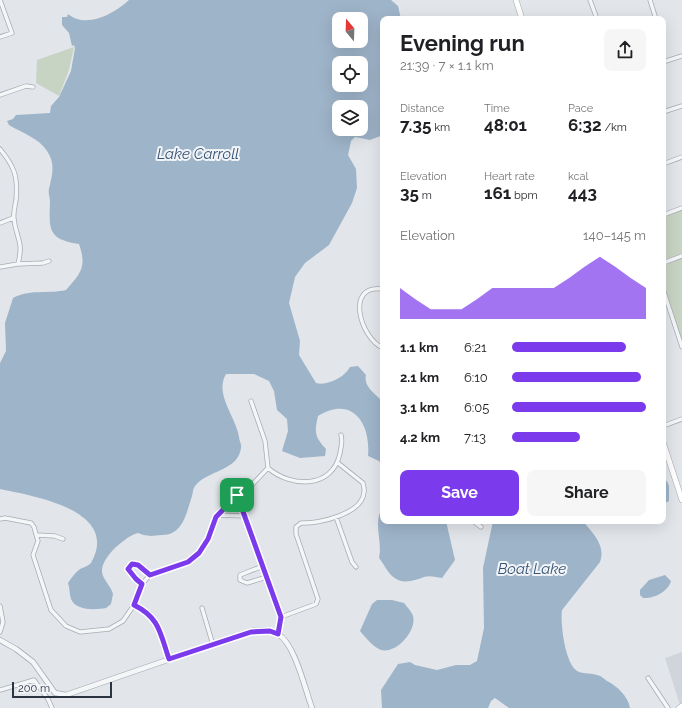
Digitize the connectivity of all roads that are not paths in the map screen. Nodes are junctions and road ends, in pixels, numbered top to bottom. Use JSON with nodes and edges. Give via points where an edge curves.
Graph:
{"nodes":[{"id":1,"x":0,"y":0,"type":"edge"},
{"id":2,"x":516,"y":0,"type":"edge"},
{"id":3,"x":590,"y":0,"type":"edge"},
{"id":4,"x":650,"y":0,"type":"edge"},
{"id":5,"x":521,"y":16,"type":"edge"},
{"id":6,"x":596,"y":16,"type":"edge"},
{"id":7,"x":655,"y":16,"type":"dead end"},
{"id":8,"x":0,"y":38,"type":"edge"},
{"id":9,"x":682,"y":56,"type":"edge"},
{"id":10,"x":666,"y":61,"type":"edge"},
{"id":11,"x":33,"y":87,"type":"dead end"},
{"id":12,"x":0,"y":95,"type":"edge"},
{"id":13,"x":682,"y":106,"type":"edge"},
{"id":14,"x":666,"y":111,"type":"edge"},
{"id":15,"x":0,"y":149,"type":"edge"},
{"id":16,"x":682,"y":157,"type":"edge"},
{"id":17,"x":666,"y":163,"type":"edge"},
{"id":18,"x":682,"y":208,"type":"edge"},
{"id":19,"x":666,"y":213,"type":"edge"},
{"id":20,"x":13,"y":218,"type":"junction"},
{"id":21,"x":0,"y":223,"type":"edge"},
{"id":22,"x":682,"y":256,"type":"edge"},
{"id":23,"x":49,"y":261,"type":"dead end"},
{"id":24,"x":666,"y":262,"type":"edge"},
{"id":25,"x":18,"y":264,"type":"junction"},
{"id":26,"x":0,"y":268,"type":"edge"},
{"id":27,"x":380,"y":289,"type":"edge"},
{"id":28,"x":666,"y":298,"type":"edge"},
{"id":29,"x":380,"y":347,"type":"edge"},
{"id":30,"x":682,"y":347,"type":"edge"},
{"id":31,"x":251,"y":401,"type":"dead end"},
{"id":32,"x":682,"y":419,"type":"edge"},
{"id":33,"x":666,"y":425,"type":"edge"},
{"id":34,"x":341,"y":435,"type":"dead end"},
{"id":35,"x":666,"y":451,"type":"edge"},
{"id":36,"x":338,"y":463,"type":"junction"},
{"id":37,"x":268,"y":468,"type":"junction"},
{"id":38,"x":237,"y":495,"type":"junction"},
{"id":39,"x":682,"y":500,"type":"edge"},
{"id":40,"x":218,"y":515,"type":"junction"},
{"id":41,"x":245,"y":516,"type":"junction"},
{"id":42,"x":336,"y":517,"type":"junction"},
{"id":43,"x":0,"y":519,"type":"edge"},
{"id":44,"x":477,"y":524,"type":"edge"},
{"id":45,"x":481,"y":527,"type":"dead end"},
{"id":46,"x":37,"y":535,"type":"junction"},
{"id":47,"x":63,"y":539,"type":"dead end"},
{"id":48,"x":263,"y":566,"type":"junction"},
{"id":49,"x":356,"y":567,"type":"dead end"},
{"id":50,"x":150,"y":575,"type":"junction"},
{"id":51,"x":267,"y":577,"type":"junction"},
{"id":52,"x":142,"y":584,"type":"junction"},
{"id":53,"x":134,"y":605,"type":"junction"},
{"id":54,"x":0,"y":606,"type":"edge"},
{"id":55,"x":202,"y":608,"type":"dead end"},
{"id":56,"x":281,"y":617,"type":"junction"},
{"id":57,"x":0,"y":632,"type":"edge"},
{"id":58,"x":278,"y":634,"type":"junction"},
{"id":59,"x":0,"y":640,"type":"edge"},
{"id":60,"x":212,"y":645,"type":"junction"},
{"id":61,"x":169,"y":659,"type":"junction"},
{"id":62,"x":648,"y":678,"type":"dead end"},
{"id":63,"x":0,"y":690,"type":"edge"},
{"id":64,"x":682,"y":706,"type":"edge"},
{"id":65,"x":52,"y":708,"type":"edge"},
{"id":66,"x":312,"y":708,"type":"edge"},
{"id":67,"x":668,"y":708,"type":"edge"},
{"id":68,"x":679,"y":708,"type":"edge"}],
"edges":[{"from":1,"to":8,"type":"street","via":[[12,34]]},
{"from":2,"to":5,"type":"main road"},
{"from":3,"to":6,"type":"street"},
{"from":4,"to":7,"type":"street"},
{"from":9,"to":10,"type":"street"},
{"from":11,"to":12,"type":"street","via":[[26,86]]},
{"from":13,"to":14,"type":"street"},
{"from":15,"to":20,"type":"street","via":[[16,175]]},
{"from":16,"to":17,"type":"street"},
{"from":18,"to":19,"type":"street"},
{"from":20,"to":21,"type":"street"},
{"from":20,"to":25,"type":"street","via":[[22,251]]},
{"from":22,"to":24,"type":"street"},
{"from":23,"to":25,"type":"street"},
{"from":25,"to":26,"type":"street"},
{"from":27,"to":29,"type":"street","via":[[373,288],[365,292],[360,302],[364,329],[375,345]]},
{"from":28,"to":30,"type":"street"},
{"from":31,"to":37,"type":"street","via":[[265,441]]},
{"from":32,"to":33,"type":"street"},
{"from":34,"to":36,"type":"street"},
{"from":35,"to":39,"type":"main road"},
{"from":36,"to":37,"type":"street","via":[[323,478],[310,482],[294,482]]},
{"from":36,"to":42,"type":"street","via":[[363,483],[365,493],[359,503]]},
{"from":37,"to":38,"type":"street","via":[[249,488]]},
{"from":38,"to":40,"type":"street"},
{"from":38,"to":41,"type":"street"},
{"from":40,"to":41,"type":"street"},
{"from":40,"to":50,"type":"street","via":[[199,553],[188,562]]},
{"from":41,"to":48,"type":"street"},
{"from":42,"to":49,"type":"street"},
{"from":42,"to":56,"type":"street","via":[[310,524],[301,523],[296,527],[296,534],[318,598],[316,604]]},
{"from":43,"to":46,"type":"street","via":[[31,523]]},
{"from":44,"to":45,"type":"street"},
{"from":46,"to":47,"type":"street"},
{"from":46,"to":53,"type":"street","via":[[38,541],[33,556],[50,610],[66,626],[80,632],[109,629],[123,621]]},
{"from":48,"to":51,"type":"street"},
{"from":48,"to":51,"type":"street","via":[[243,573],[240,580],[247,583]]},
{"from":50,"to":52,"type":"street"},
{"from":50,"to":52,"type":"street","via":[[138,565],[129,566],[129,572]]},
{"from":51,"to":56,"type":"street"},
{"from":52,"to":53,"type":"street"},
{"from":53,"to":61,"type":"street","via":[[150,614],[157,624]]},
{"from":54,"to":57,"type":"street","via":[[3,622]]},
{"from":55,"to":60,"type":"street"},
{"from":56,"to":58,"type":"street"},
{"from":58,"to":60,"type":"street","via":[[270,631],[251,632]]},
{"from":58,"to":66,"type":"street","via":[[291,650]]},
{"from":59,"to":61,"type":"street","via":[[33,662],[51,688],[59,694],[66,695]]},
{"from":60,"to":61,"type":"street"},
{"from":62,"to":67,"type":"street"},
{"from":63,"to":65,"type":"street","via":[[34,680]]},
{"from":64,"to":68,"type":"main road"}]}
